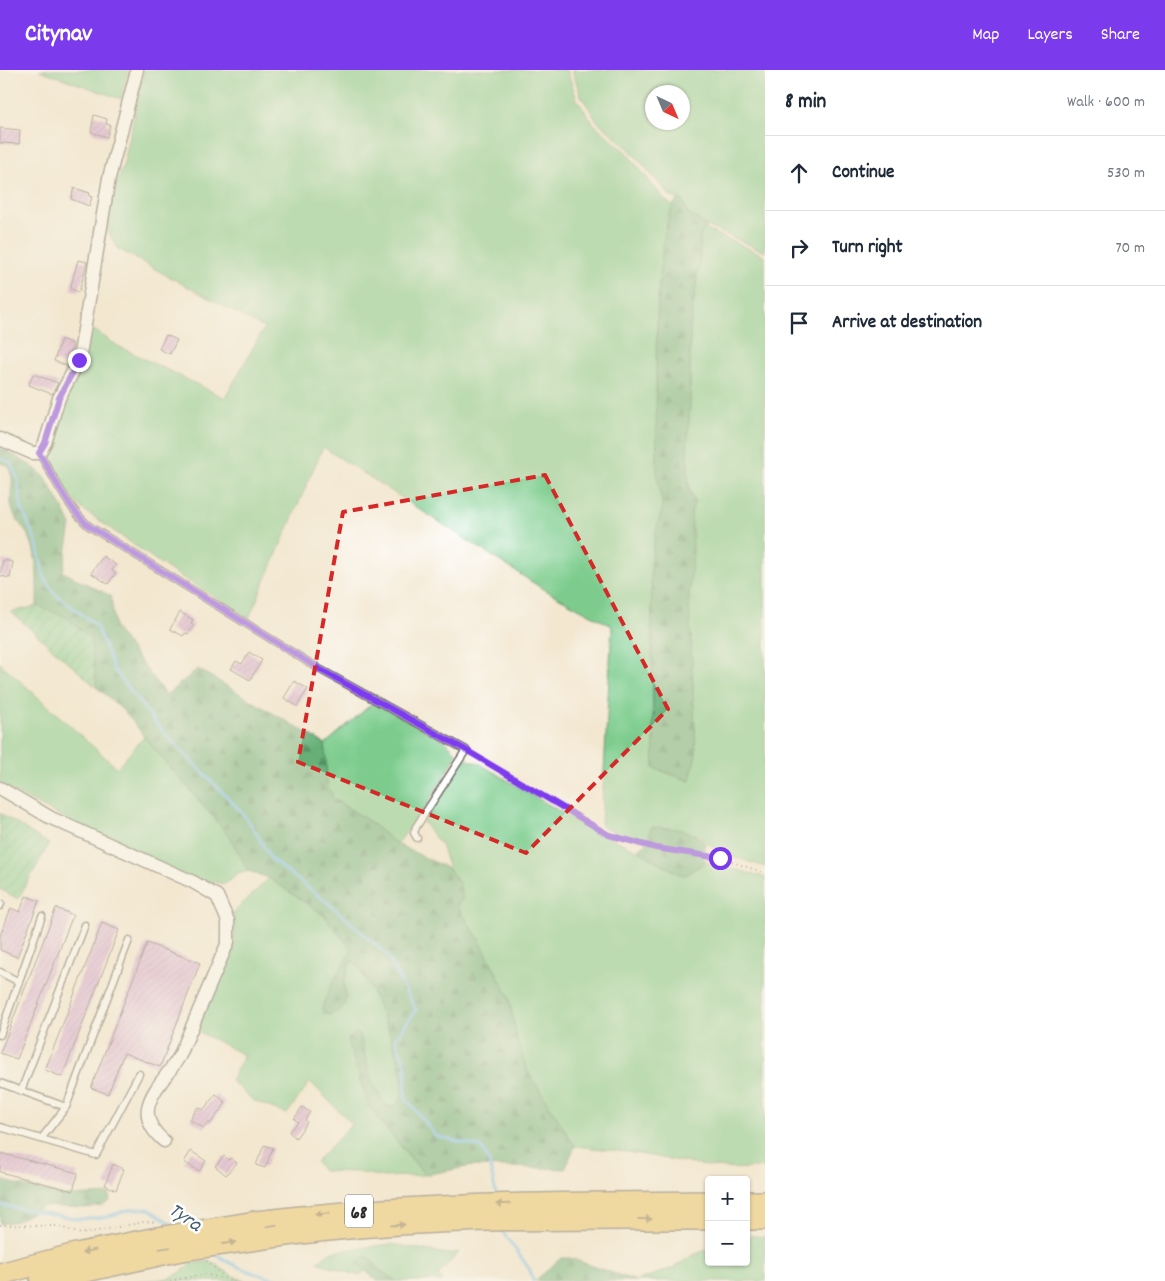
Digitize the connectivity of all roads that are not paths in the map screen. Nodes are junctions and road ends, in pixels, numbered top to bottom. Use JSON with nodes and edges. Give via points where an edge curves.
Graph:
{"nodes":[{"id":1,"x":137,"y":70,"type":"edge"},
{"id":2,"x":0,"y":439,"type":"edge"},
{"id":3,"x":39,"y":453,"type":"junction"},
{"id":4,"x":0,"y":788,"type":"edge"},
{"id":5,"x":417,"y":838,"type":"dead end"},
{"id":6,"x":42,"y":916,"type":"dead end"},
{"id":7,"x":85,"y":925,"type":"dead end"},
{"id":8,"x":128,"y":940,"type":"dead end"},
{"id":9,"x":0,"y":972,"type":"edge"},
{"id":10,"x":19,"y":982,"type":"junction"},
{"id":11,"x":0,"y":1034,"type":"edge"},
{"id":12,"x":139,"y":1074,"type":"dead end"},
{"id":13,"x":0,"y":1083,"type":"edge"},
{"id":14,"x":21,"y":1090,"type":"junction"},
{"id":15,"x":66,"y":1107,"type":"junction"},
{"id":16,"x":0,"y":1127,"type":"edge"},
{"id":17,"x":42,"y":1139,"type":"junction"},
{"id":18,"x":164,"y":1141,"type":"dead end"},
{"id":19,"x":705,"y":1202,"type":"edge"},
{"id":20,"x":750,"y":1202,"type":"edge"},
{"id":21,"x":765,"y":1202,"type":"edge"},
{"id":22,"x":551,"y":1211,"type":"junction"},
{"id":23,"x":454,"y":1214,"type":"junction"},
{"id":24,"x":765,"y":1218,"type":"edge"},
{"id":25,"x":705,"y":1219,"type":"edge"},
{"id":26,"x":750,"y":1219,"type":"edge"},
{"id":27,"x":0,"y":1274,"type":"edge"},
{"id":28,"x":42,"y":1281,"type":"edge"}],
"edges":[{"from":1,"to":3,"type":"street","via":[[108,178],[79,360],[59,398]]},
{"from":2,"to":3,"type":"street"},
{"from":3,"to":5,"type":"lane","via":[[77,516],[89,526],[321,670],[466,750],[416,827],[414,833]]},
{"from":4,"to":18,"type":"street","via":[[51,818],[217,896],[228,920],[228,942],[180,1055],[154,1090],[149,1103],[148,1116],[152,1128]]},
{"from":6,"to":10,"type":"lane"},
{"from":7,"to":14,"type":"lane"},
{"from":8,"to":15,"type":"lane"},
{"from":9,"to":10,"type":"lane"},
{"from":10,"to":11,"type":"lane"},
{"from":12,"to":17,"type":"lane","via":[[96,1155]]},
{"from":13,"to":14,"type":"lane"},
{"from":14,"to":15,"type":"lane"},
{"from":15,"to":17,"type":"lane"},
{"from":16,"to":17,"type":"lane"},
{"from":19,"to":22,"type":"highway","number":"68"},
{"from":20,"to":21,"type":"highway"},
{"from":22,"to":23,"type":"highway","number":"68"},
{"from":22,"to":25,"type":"highway","number":"68","one_way":true},
{"from":23,"to":27,"type":"highway","number":"68","one_way":true,"bridge":true,"via":[[355,1211],[256,1222],[76,1254]]},
{"from":28,"to":23,"type":"highway","number":"68","one_way":true,"bridge":true,"via":[[180,1250]]},
{"from":24,"to":26,"type":"highway"}]}
